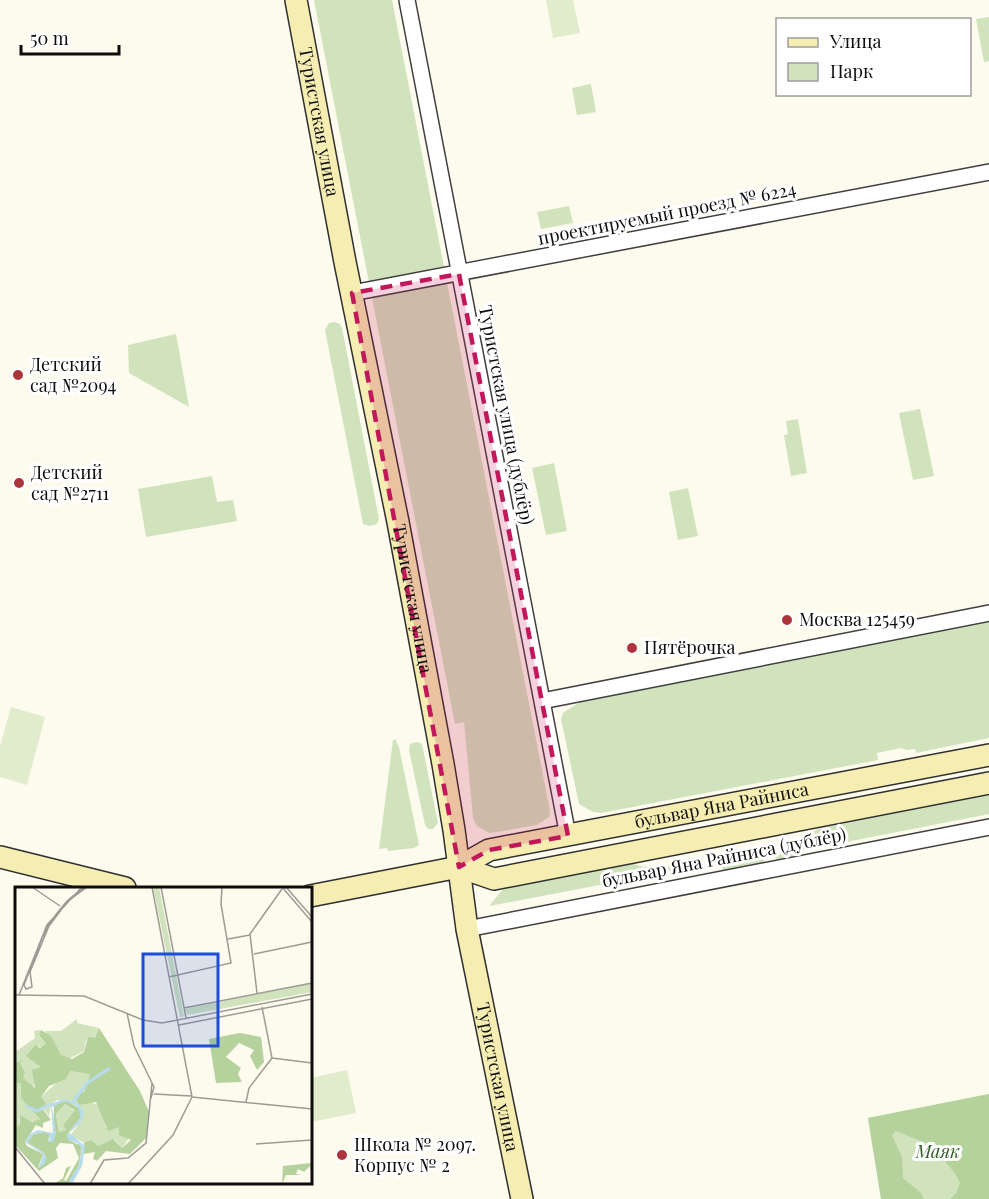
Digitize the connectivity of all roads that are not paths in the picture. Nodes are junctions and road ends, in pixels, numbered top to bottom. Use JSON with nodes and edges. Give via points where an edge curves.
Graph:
{"nodes":[{"id":1,"x":296,"y":0,"type":"edge"},
{"id":2,"x":407,"y":0,"type":"edge"},
{"id":3,"x":989,"y":172,"type":"edge"},
{"id":4,"x":459,"y":274,"type":"junction"},
{"id":5,"x":352,"y":293,"type":"junction"},
{"id":6,"x":989,"y":613,"type":"edge"},
{"id":7,"x":542,"y":700,"type":"junction"},
{"id":8,"x":989,"y":755,"type":"edge"},
{"id":9,"x":989,"y":783,"type":"edge"},
{"id":10,"x":989,"y":827,"type":"edge"},
{"id":11,"x":568,"y":836,"type":"junction"},
{"id":12,"x":0,"y":856,"type":"edge"},
{"id":13,"x":459,"y":867,"type":"junction"},
{"id":14,"x":121,"y":887,"type":"edge"},
{"id":15,"x":312,"y":896,"type":"edge"},
{"id":16,"x":467,"y":929,"type":"junction"},
{"id":17,"x":522,"y":1199,"type":"edge"}],
"edges":[{"from":1,"to":5,"type":"main road","name":"Туристская улица"},
{"from":2,"to":4,"type":"street","name":"Туристская улица (дублёр)"},
{"from":3,"to":4,"type":"street","name":"проектируемый проезд № 6224"},
{"from":4,"to":5,"type":"street","name":"проектируемый проезд № 6224"},
{"from":4,"to":7,"type":"street","name":"Туристская улица (дублёр)"},
{"from":5,"to":13,"type":"main road","name":"Туристская улица","via":[[398,522]]},
{"from":6,"to":7,"type":"street"},
{"from":7,"to":11,"type":"street","name":"Туристская улица (дублёр)"},
{"from":8,"to":11,"type":"main road","name":"бульвар Яна Райниса"},
{"from":9,"to":13,"type":"main road","name":"бульвар Яна Райниса","via":[[494,879]]},
{"from":10,"to":16,"type":"street","name":"бульвар Яна Райниса (дублёр)"},
{"from":11,"to":13,"type":"main road","name":"бульвар Яна Райниса","via":[[489,850]]},
{"from":12,"to":14,"type":"main road"},
{"from":13,"to":15,"type":"main road","name":"бульвар Яна Райниса"},
{"from":13,"to":16,"type":"main road","name":"Туристская улица"},
{"from":16,"to":17,"type":"main road","name":"Туристская улица"}]}
